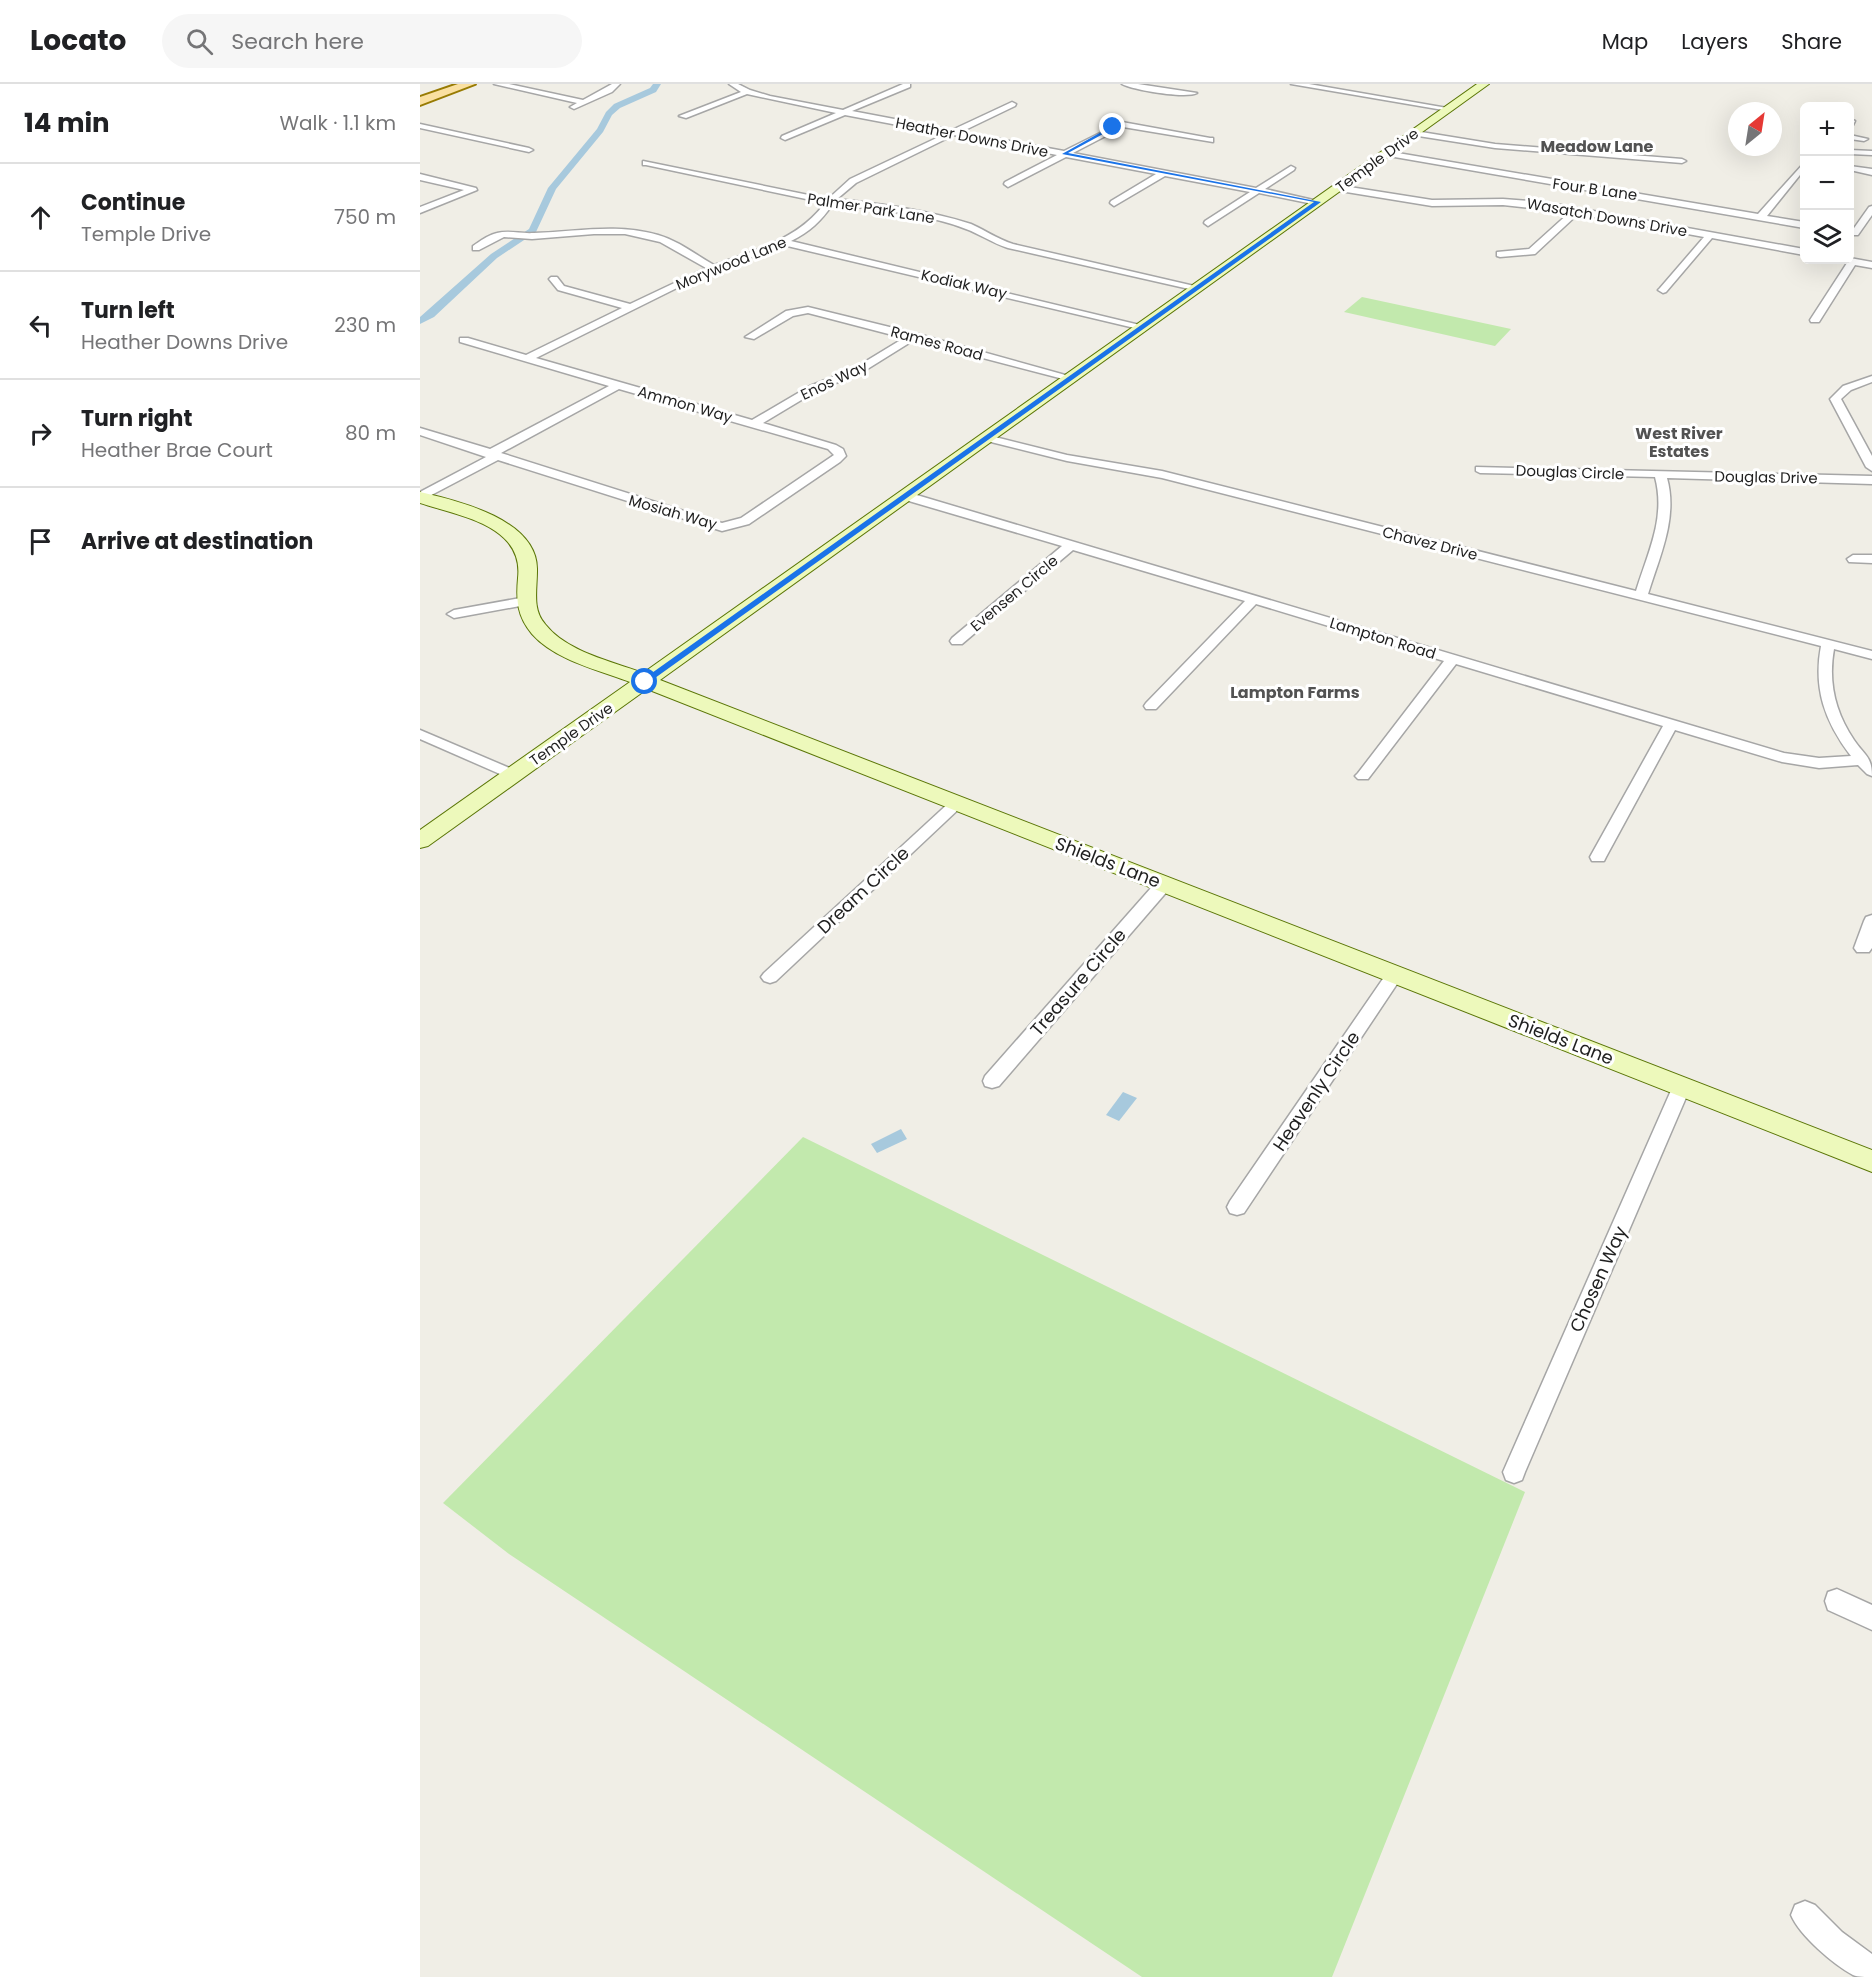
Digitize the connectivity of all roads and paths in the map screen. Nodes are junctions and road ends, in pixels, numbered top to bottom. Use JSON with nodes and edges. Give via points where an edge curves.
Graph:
{"nodes":[{"id":1,"x":469,"y":84,"type":"edge"},
{"id":2,"x":498,"y":84,"type":"edge"},
{"id":3,"x":616,"y":84,"type":"edge"},
{"id":4,"x":733,"y":84,"type":"edge"},
{"id":5,"x":1126,"y":84,"type":"edge"},
{"id":6,"x":1295,"y":84,"type":"edge"},
{"id":7,"x":1484,"y":84,"type":"edge"},
{"id":8,"x":907,"y":85,"type":"edge"},
{"id":9,"x":747,"y":92,"type":"junction"},
{"id":10,"x":1193,"y":93,"type":"dead end"},
{"id":11,"x":420,"y":101,"type":"edge"},
{"id":12,"x":584,"y":102,"type":"junction"},
{"id":13,"x":1012,"y":104,"type":"dead end"},
{"id":14,"x":1449,"y":109,"type":"junction"},
{"id":15,"x":569,"y":111,"type":"dead end"},
{"id":16,"x":843,"y":112,"type":"junction"},
{"id":17,"x":683,"y":117,"type":"dead end"},
{"id":18,"x":420,"y":126,"type":"edge"},
{"id":19,"x":952,"y":133,"type":"junction"},
{"id":20,"x":1414,"y":133,"type":"junction"},
{"id":21,"x":784,"y":138,"type":"dead end"},
{"id":22,"x":1854,"y":138,"type":"edge"},
{"id":23,"x":1864,"y":139,"type":"dead end"},
{"id":24,"x":1210,"y":140,"type":"dead end"},
{"id":25,"x":529,"y":150,"type":"dead end"},
{"id":26,"x":1854,"y":152,"type":"edge"},
{"id":27,"x":1386,"y":153,"type":"junction"},
{"id":28,"x":1872,"y":153,"type":"edge"},
{"id":29,"x":1064,"y":154,"type":"junction"},
{"id":30,"x":1682,"y":161,"type":"dead end"},
{"id":31,"x":646,"y":163,"type":"dead end"},
{"id":32,"x":1291,"y":168,"type":"dead end"},
{"id":33,"x":1854,"y":169,"type":"edge"},
{"id":34,"x":1800,"y":170,"type":"edge"},
{"id":35,"x":1166,"y":172,"type":"junction"},
{"id":36,"x":1872,"y":172,"type":"edge"},
{"id":37,"x":420,"y":177,"type":"edge"},
{"id":38,"x":1008,"y":184,"type":"dead end"},
{"id":39,"x":1337,"y":188,"type":"junction"},
{"id":40,"x":1258,"y":190,"type":"junction"},
{"id":41,"x":1318,"y":202,"type":"junction"},
{"id":42,"x":828,"y":203,"type":"junction"},
{"id":43,"x":1114,"y":203,"type":"dead end"},
{"id":44,"x":1872,"y":209,"type":"edge"},
{"id":45,"x":420,"y":210,"type":"edge"},
{"id":46,"x":1576,"y":211,"type":"junction"},
{"id":47,"x":1761,"y":217,"type":"junction"},
{"id":48,"x":1208,"y":223,"type":"dead end"},
{"id":49,"x":1800,"y":224,"type":"edge"},
{"id":50,"x":1856,"y":234,"type":"edge"},
{"id":51,"x":1710,"y":235,"type":"junction"},
{"id":52,"x":784,"y":242,"type":"junction"},
{"id":53,"x":476,"y":248,"type":"dead end"},
{"id":54,"x":1800,"y":251,"type":"edge"},
{"id":55,"x":1500,"y":255,"type":"dead end"},
{"id":56,"x":1854,"y":261,"type":"edge"},
{"id":57,"x":1846,"y":264,"type":"edge"},
{"id":58,"x":1872,"y":265,"type":"edge"},
{"id":59,"x":712,"y":268,"type":"junction"},
{"id":60,"x":554,"y":279,"type":"dead end"},
{"id":61,"x":1197,"y":288,"type":"junction"},
{"id":62,"x":1663,"y":290,"type":"dead end"},
{"id":63,"x":631,"y":307,"type":"junction"},
{"id":64,"x":1815,"y":320,"type":"dead end"},
{"id":65,"x":1143,"y":327,"type":"junction"},
{"id":66,"x":915,"y":336,"type":"junction"},
{"id":67,"x":750,"y":337,"type":"dead end"},
{"id":68,"x":465,"y":340,"type":"dead end"},
{"id":69,"x":527,"y":358,"type":"junction"},
{"id":70,"x":1071,"y":378,"type":"junction"},
{"id":71,"x":1872,"y":379,"type":"edge"},
{"id":72,"x":618,"y":385,"type":"junction"},
{"id":73,"x":754,"y":424,"type":"junction"},
{"id":74,"x":420,"y":431,"type":"edge"},
{"id":75,"x":987,"y":438,"type":"junction"},
{"id":76,"x":840,"y":453,"type":"joint"},
{"id":77,"x":489,"y":454,"type":"junction"},
{"id":78,"x":1872,"y":467,"type":"edge"},
{"id":79,"x":1480,"y":469,"type":"dead end"},
{"id":80,"x":1660,"y":474,"type":"junction"},
{"id":81,"x":1872,"y":480,"type":"edge"},
{"id":82,"x":420,"y":484,"type":"edge"},
{"id":83,"x":906,"y":496,"type":"junction"},
{"id":84,"x":420,"y":497,"type":"edge"},
{"id":85,"x":1071,"y":545,"type":"junction"},
{"id":86,"x":1853,"y":559,"type":"dead end"},
{"id":87,"x":1872,"y":559,"type":"edge"},
{"id":88,"x":1641,"y":596,"type":"junction"},
{"id":89,"x":1254,"y":599,"type":"junction"},
{"id":90,"x":526,"y":601,"type":"junction"},
{"id":91,"x":454,"y":614,"type":"dead end"},
{"id":92,"x":957,"y":641,"type":"dead end"},
{"id":93,"x":1828,"y":644,"type":"junction"},
{"id":94,"x":1872,"y":655,"type":"edge"},
{"id":95,"x":1453,"y":659,"type":"junction"},
{"id":96,"x":645,"y":682,"type":"junction"},
{"id":97,"x":1151,"y":706,"type":"dead end"},
{"id":98,"x":1671,"y":724,"type":"junction"},
{"id":99,"x":420,"y":734,"type":"edge"},
{"id":100,"x":1867,"y":766,"type":"edge"},
{"id":101,"x":514,"y":775,"type":"junction"},
{"id":102,"x":1363,"y":776,"type":"dead end"},
{"id":103,"x":957,"y":803,"type":"junction"},
{"id":104,"x":420,"y":841,"type":"edge"},
{"id":105,"x":1598,"y":857,"type":"dead end"},
{"id":106,"x":1164,"y":884,"type":"junction"},
{"id":107,"x":1872,"y":921,"type":"edge"},
{"id":108,"x":1863,"y":948,"type":"dead end"},
{"id":109,"x":1395,"y":974,"type":"junction"},
{"id":110,"x":770,"y":977,"type":"dead end"},
{"id":111,"x":992,"y":1081,"type":"dead end"},
{"id":112,"x":1682,"y":1086,"type":"junction"},
{"id":113,"x":1872,"y":1161,"type":"edge"},
{"id":114,"x":1237,"y":1208,"type":"dead end"},
{"id":115,"x":1514,"y":1472,"type":"dead end"},
{"id":116,"x":1837,"y":1601,"type":"dead end"},
{"id":117,"x":1872,"y":1618,"type":"edge"},
{"id":118,"x":1805,"y":1915,"type":"dead end"},
{"id":119,"x":1872,"y":1972,"type":"edge"}],
"edges":[{"from":1,"to":11,"type":"main road"},
{"from":2,"to":12,"type":"street"},
{"from":3,"to":12,"type":"street"},
{"from":4,"to":9,"type":"street","name":"Heather Downs Drive"},
{"from":5,"to":10,"type":"street"},
{"from":6,"to":14,"type":"street"},
{"from":7,"to":14,"type":"street","name":"Temple Drive"},
{"from":8,"to":16,"type":"street"},
{"from":9,"to":16,"type":"street","name":"Heather Downs Drive"},
{"from":9,"to":17,"type":"street"},
{"from":12,"to":15,"type":"street"},
{"from":13,"to":19,"type":"street","name":"Morywood Lane"},
{"from":14,"to":20,"type":"street","name":"Temple Drive"},
{"from":16,"to":19,"type":"street","name":"Heather Downs Drive"},
{"from":16,"to":21,"type":"street"},
{"from":18,"to":25,"type":"street"},
{"from":19,"to":29,"type":"street","name":"Heather Downs Drive"},
{"from":19,"to":42,"type":"street","name":"Morywood Lane","via":[[853,181]]},
{"from":20,"to":27,"type":"street","name":"Temple Drive"},
{"from":20,"to":30,"type":"street","via":[[1495,146]]},
{"from":22,"to":23,"type":"street"},
{"from":24,"to":29,"type":"street","via":[[1122,124]]},
{"from":26,"to":28,"type":"street"},
{"from":27,"to":39,"type":"street","name":"Temple Drive"},
{"from":27,"to":47,"type":"street","name":"Four B Lane"},
{"from":29,"to":35,"type":"street","name":"Heather Downs Drive"},
{"from":29,"to":38,"type":"street"},
{"from":31,"to":42,"type":"street","name":"Palmer Park Lane"},
{"from":32,"to":40,"type":"street"},
{"from":33,"to":36,"type":"street"},
{"from":34,"to":47,"type":"street"},
{"from":35,"to":40,"type":"street","name":"Heather Downs Drive"},
{"from":35,"to":43,"type":"street"},
{"from":37,"to":45,"type":"street","via":[[473,190]]},
{"from":39,"to":41,"type":"street","name":"Temple Drive"},
{"from":39,"to":46,"type":"street","name":"Wasatch Downs Drive","via":[[1412,201],[1516,202]]},
{"from":40,"to":41,"type":"street","name":"Heather Downs Drive"},
{"from":40,"to":48,"type":"street"},
{"from":41,"to":61,"type":"street","name":"Temple Drive"},
{"from":42,"to":52,"type":"street","name":"Morywood Lane","via":[[813,225]]},
{"from":42,"to":61,"type":"street","name":"Palmer Park Lane","via":[[881,207],[949,221],[1011,246]]},
{"from":44,"to":50,"type":"street"},
{"from":46,"to":51,"type":"street","name":"Wasatch Downs Drive"},
{"from":46,"to":55,"type":"street","via":[[1532,252]]},
{"from":47,"to":49,"type":"street","name":"Four B Lane"},
{"from":51,"to":54,"type":"street","name":"Wasatch Downs Drive"},
{"from":51,"to":62,"type":"street"},
{"from":52,"to":59,"type":"street","name":"Morywood Lane"},
{"from":52,"to":65,"type":"street","name":"Kodiak Way"},
{"from":53,"to":59,"type":"street","via":[[494,236],[593,230],[635,232],[667,241]]},
{"from":56,"to":58,"type":"street"},
{"from":57,"to":64,"type":"street"},
{"from":59,"to":63,"type":"street","name":"Morywood Lane"},
{"from":60,"to":63,"type":"street","via":[[561,288]]},
{"from":61,"to":65,"type":"street","name":"Temple Drive"},
{"from":63,"to":69,"type":"street","name":"Morywood Lane"},
{"from":65,"to":70,"type":"street","name":"Temple Drive"},
{"from":66,"to":67,"type":"street","name":"Rames Road","via":[[802,309]]},
{"from":66,"to":70,"type":"street","name":"Rames Road"},
{"from":66,"to":73,"type":"street","name":"Enos Way"},
{"from":68,"to":69,"type":"street","name":"Ammon Way"},
{"from":69,"to":72,"type":"street","name":"Ammon Way"},
{"from":70,"to":75,"type":"street","name":"Temple Drive"},
{"from":71,"to":78,"type":"street","via":[[1850,386],[1835,399]]},
{"from":72,"to":73,"type":"street","name":"Ammon Way"},
{"from":72,"to":77,"type":"street"},
{"from":73,"to":76,"type":"street","name":"Ammon Way","via":[[832,447]]},
{"from":74,"to":77,"type":"street","name":"Mosiah Way"},
{"from":75,"to":83,"type":"street","name":"Temple Drive"},
{"from":75,"to":88,"type":"street","name":"Chavez Drive","via":[[1067,458],[1162,475]]},
{"from":76,"to":77,"type":"street","name":"Mosiah Way","via":[[836,460],[745,521],[722,527]]},
{"from":77,"to":82,"type":"street"},
{"from":77,"to":84,"type":"street"},
{"from":79,"to":80,"type":"street","name":"Douglas Circle"},
{"from":80,"to":81,"type":"street","name":"Douglas Drive"},
{"from":80,"to":88,"type":"street","via":[[1666,496],[1665,518]]},
{"from":83,"to":85,"type":"street","name":"Lampton Road"},
{"from":83,"to":96,"type":"street","name":"Temple Drive"},
{"from":84,"to":90,"type":"street","via":[[488,521],[515,538],[530,566]]},
{"from":85,"to":89,"type":"street","name":"Lampton Road"},
{"from":85,"to":92,"type":"street","name":"Evensen Circle"},
{"from":86,"to":87,"type":"street"},
{"from":88,"to":93,"type":"street","name":"Chavez Drive"},
{"from":89,"to":95,"type":"street","name":"Lampton Road"},
{"from":89,"to":97,"type":"street"},
{"from":90,"to":91,"type":"street"},
{"from":90,"to":96,"type":"street","name":"Shields Lane","via":[[537,627],[559,647]]},
{"from":93,"to":94,"type":"street","name":"Chavez Drive"},
{"from":93,"to":100,"type":"street","via":[[1823,667],[1827,699],[1845,737]]},
{"from":95,"to":98,"type":"street","name":"Lampton Road"},
{"from":95,"to":102,"type":"street"},
{"from":96,"to":101,"type":"street","name":"Temple Drive"},
{"from":96,"to":103,"type":"street","name":"Shields Lane"},
{"from":98,"to":100,"type":"street","name":"Lampton Road","via":[[1800,761]]},
{"from":98,"to":105,"type":"street"},
{"from":99,"to":101,"type":"street"},
{"from":101,"to":104,"type":"street","name":"Temple Drive"},
{"from":103,"to":106,"type":"street","name":"Shields Lane"},
{"from":103,"to":110,"type":"street","name":"Dream Circle"},
{"from":106,"to":109,"type":"street","name":"Shields Lane"},
{"from":106,"to":111,"type":"street","name":"Treasure Circle"},
{"from":107,"to":108,"type":"street"},
{"from":109,"to":112,"type":"street","name":"Shields Lane"},
{"from":109,"to":114,"type":"street","name":"Heavenly Circle"},
{"from":112,"to":113,"type":"street","name":"Shields Lane"},
{"from":112,"to":115,"type":"street","name":"Chosen Way"},
{"from":116,"to":117,"type":"street"},
{"from":118,"to":119,"type":"street","via":[[1832,1942]]}]}
